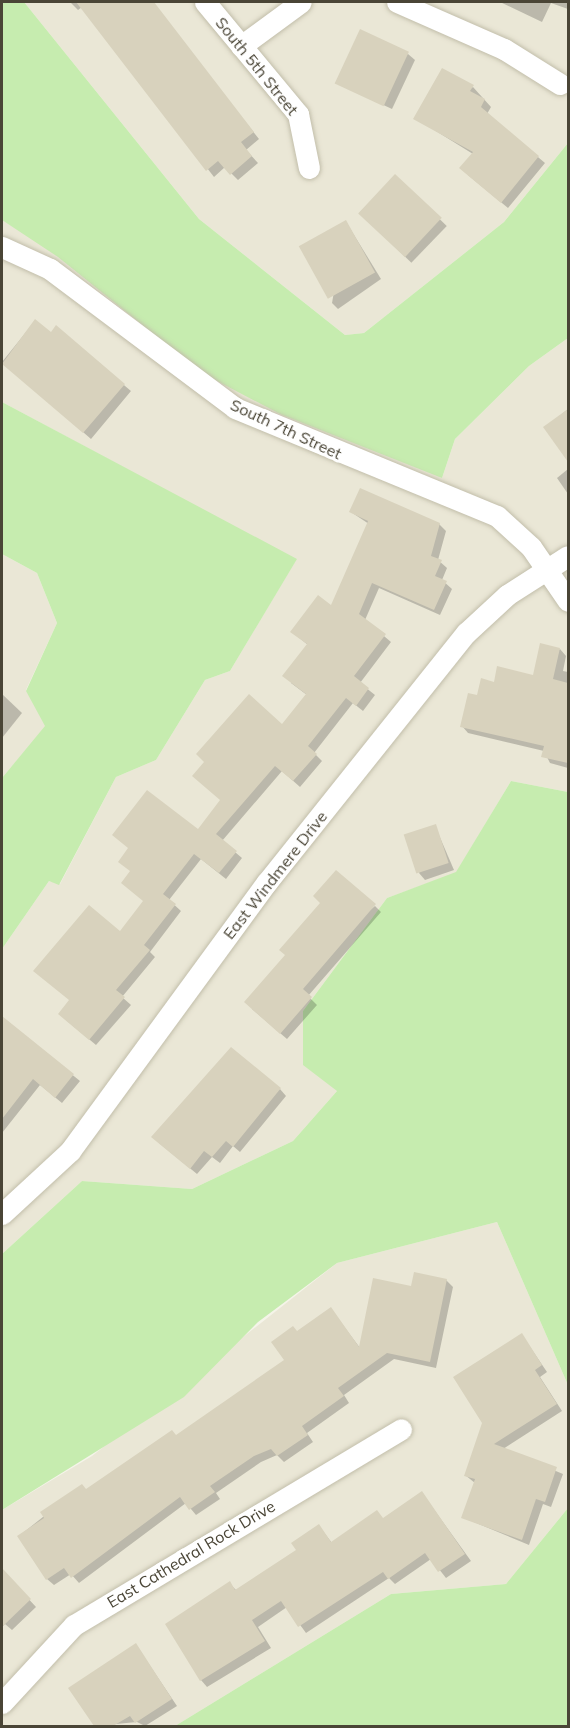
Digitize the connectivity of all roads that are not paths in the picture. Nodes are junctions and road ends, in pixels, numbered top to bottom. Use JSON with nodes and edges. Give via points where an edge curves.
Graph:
{"nodes":[{"id":1,"x":205,"y":2,"type":"edge"},
{"id":2,"x":301,"y":2,"type":"edge"},
{"id":3,"x":397,"y":2,"type":"edge"},
{"id":4,"x":241,"y":46,"type":"junction"},
{"id":5,"x":560,"y":84,"type":"dead end"},
{"id":6,"x":309,"y":168,"type":"dead end"},
{"id":7,"x":2,"y":247,"type":"edge"},
{"id":8,"x":568,"y":556,"type":"edge"},
{"id":9,"x":548,"y":570,"type":"junction"},
{"id":10,"x":568,"y":601,"type":"edge"},
{"id":11,"x":2,"y":1214,"type":"edge"},
{"id":12,"x":401,"y":1430,"type":"dead end"},
{"id":13,"x":2,"y":1703,"type":"edge"}],
"edges":[{"from":1,"to":4,"type":"street","name":"South 5th Street"},
{"from":2,"to":4,"type":"street"},
{"from":3,"to":5,"type":"street","via":[[504,49]]},
{"from":4,"to":6,"type":"street","name":"South 5th Street","via":[[298,114]]},
{"from":7,"to":9,"type":"street","name":"South 7th Street","via":[[50,269],[235,408],[497,516]]},
{"from":8,"to":9,"type":"street","name":"East Windmere Drive"},
{"from":9,"to":10,"type":"street","name":"South 7th Street"},
{"from":9,"to":11,"type":"street","name":"East Windmere Drive","via":[[507,595],[466,633],[267,882],[70,1151]]},
{"from":12,"to":13,"type":"street","name":"East Cathedral Rock Drive","via":[[74,1625]]}]}
